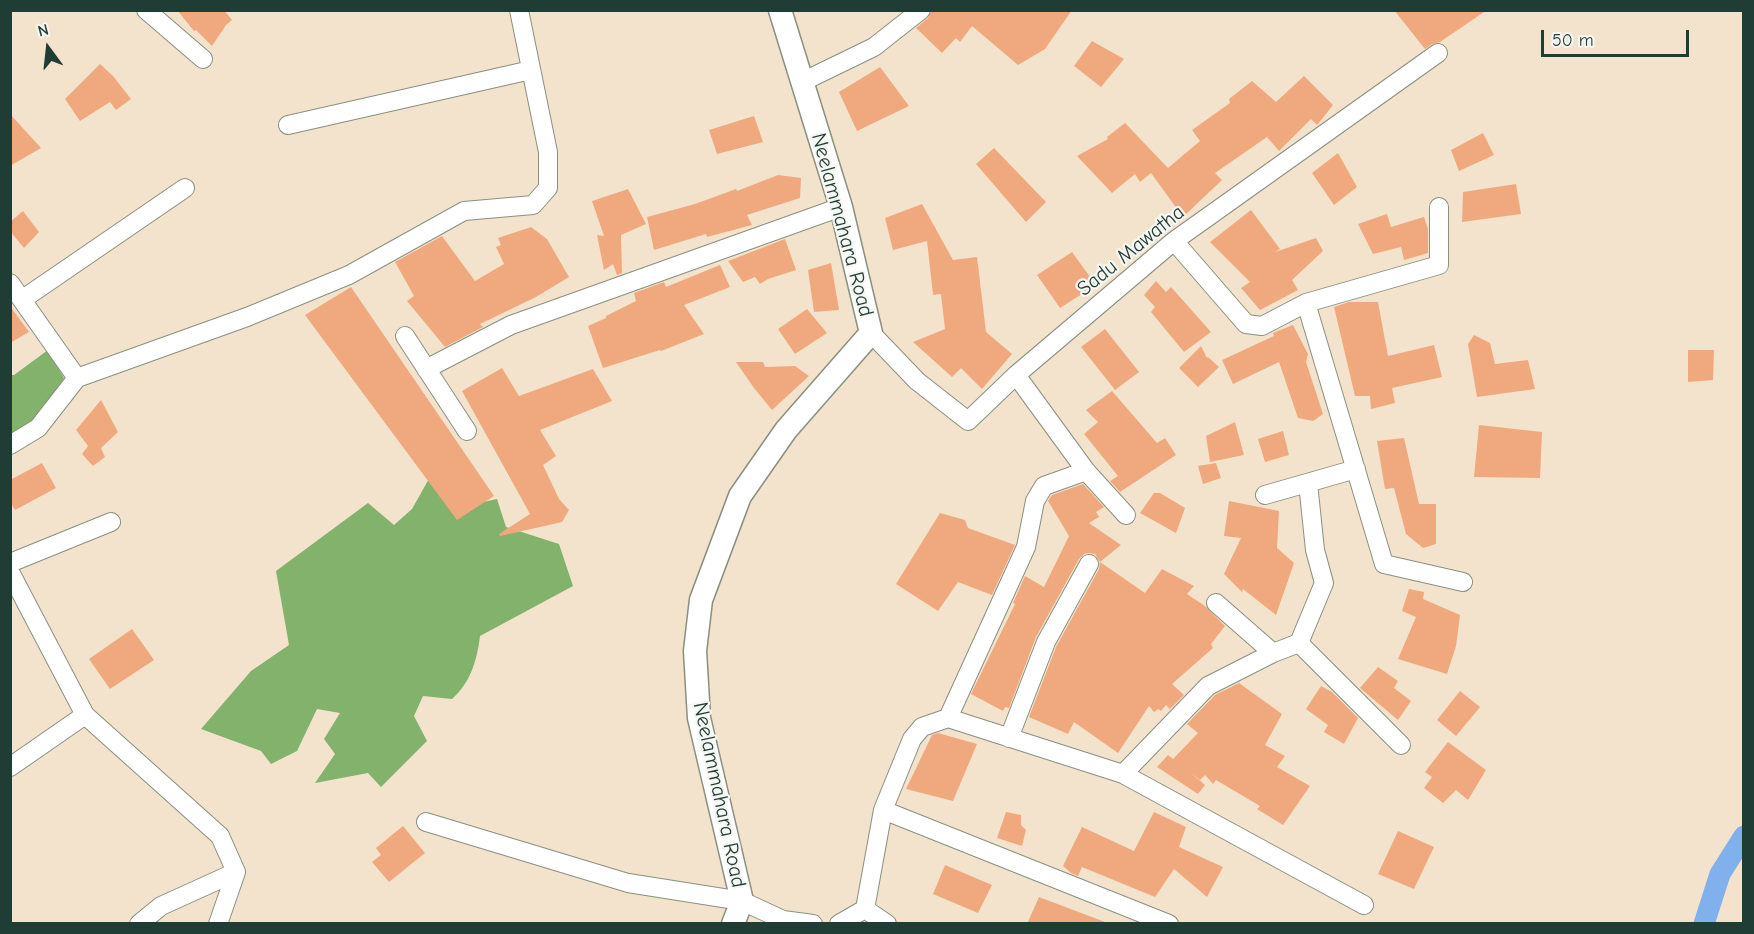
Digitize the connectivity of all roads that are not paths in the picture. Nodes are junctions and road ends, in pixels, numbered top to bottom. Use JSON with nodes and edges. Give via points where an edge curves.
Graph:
{"nodes":[{"id":1,"x":146,"y":10,"type":"edge"},
{"id":2,"x":519,"y":10,"type":"edge"},
{"id":3,"x":780,"y":10,"type":"edge"},
{"id":4,"x":921,"y":10,"type":"edge"},
{"id":5,"x":1438,"y":53,"type":"dead end"},
{"id":6,"x":203,"y":59,"type":"dead end"},
{"id":7,"x":531,"y":70,"type":"junction"},
{"id":8,"x":802,"y":81,"type":"junction"},
{"id":9,"x":288,"y":125,"type":"dead end"},
{"id":10,"x":185,"y":188,"type":"dead end"},
{"id":11,"x":841,"y":207,"type":"junction"},
{"id":12,"x":1439,"y":207,"type":"dead end"},
{"id":13,"x":1174,"y":242,"type":"junction"},
{"id":14,"x":10,"y":283,"type":"edge"},
{"id":15,"x":23,"y":299,"type":"junction"},
{"id":16,"x":1306,"y":303,"type":"junction"},
{"id":17,"x":871,"y":333,"type":"junction"},
{"id":18,"x":405,"y":336,"type":"dead end"},
{"id":19,"x":426,"y":369,"type":"junction"},
{"id":20,"x":1016,"y":375,"type":"junction"},
{"id":21,"x":76,"y":378,"type":"junction"},
{"id":22,"x":467,"y":431,"type":"dead end"},
{"id":23,"x":10,"y":445,"type":"edge"},
{"id":24,"x":1356,"y":469,"type":"junction"},
{"id":25,"x":1086,"y":471,"type":"junction"},
{"id":26,"x":1308,"y":483,"type":"junction"},
{"id":27,"x":1265,"y":495,"type":"dead end"},
{"id":28,"x":1126,"y":515,"type":"dead end"},
{"id":29,"x":111,"y":522,"type":"dead end"},
{"id":30,"x":10,"y":563,"type":"edge"},
{"id":31,"x":1089,"y":564,"type":"dead end"},
{"id":32,"x":10,"y":572,"type":"edge"},
{"id":33,"x":1462,"y":582,"type":"dead end"},
{"id":34,"x":1216,"y":603,"type":"dead end"},
{"id":35,"x":1299,"y":643,"type":"junction"},
{"id":36,"x":1274,"y":653,"type":"junction"},
{"id":37,"x":85,"y":715,"type":"junction"},
{"id":38,"x":948,"y":718,"type":"junction"},
{"id":39,"x":1009,"y":738,"type":"junction"},
{"id":40,"x":1401,"y":745,"type":"dead end"},
{"id":41,"x":10,"y":767,"type":"edge"},
{"id":42,"x":1123,"y":774,"type":"junction"},
{"id":43,"x":883,"y":810,"type":"junction"},
{"id":44,"x":426,"y":822,"type":"dead end"},
{"id":45,"x":236,"y":872,"type":"junction"},
{"id":46,"x":742,"y":901,"type":"junction"},
{"id":47,"x":1364,"y":905,"type":"dead end"},
{"id":48,"x":865,"y":909,"type":"junction"},
{"id":49,"x":139,"y":924,"type":"edge"},
{"id":50,"x":218,"y":924,"type":"edge"},
{"id":51,"x":733,"y":924,"type":"edge"},
{"id":52,"x":813,"y":924,"type":"edge"},
{"id":53,"x":839,"y":924,"type":"edge"},
{"id":54,"x":887,"y":924,"type":"edge"},
{"id":55,"x":1169,"y":924,"type":"edge"}],
"edges":[{"from":1,"to":6,"type":"street"},
{"from":2,"to":7,"type":"street"},
{"from":3,"to":8,"type":"street","name":"Neelammahara Road"},
{"from":4,"to":8,"type":"street","via":[[874,47]]},
{"from":5,"to":13,"type":"street","name":"Sadu Mawatha"},
{"from":7,"to":9,"type":"street"},
{"from":7,"to":21,"type":"street","via":[[548,152],[548,188],[533,205],[464,211],[349,275],[247,317]]},
{"from":8,"to":11,"type":"street","name":"Neelammahara Road"},
{"from":10,"to":15,"type":"street"},
{"from":11,"to":17,"type":"street","name":"Neelammahara Road"},
{"from":11,"to":19,"type":"street","via":[[511,325]]},
{"from":12,"to":16,"type":"street","via":[[1439,266]]},
{"from":13,"to":16,"type":"street","via":[[1246,324],[1262,326]]},
{"from":13,"to":20,"type":"street","name":"Sadu Mawatha"},
{"from":14,"to":15,"type":"street"},
{"from":15,"to":21,"type":"street"},
{"from":16,"to":24,"type":"street"},
{"from":17,"to":20,"type":"street","name":"Sadu Mawatha","via":[[917,381],[968,421]]},
{"from":17,"to":46,"type":"street","name":"Neelammahara Road","via":[[786,430],[740,496],[701,600],[695,651],[699,718]]},
{"from":18,"to":19,"type":"street"},
{"from":19,"to":22,"type":"street"},
{"from":20,"to":25,"type":"street"},
{"from":21,"to":23,"type":"street","via":[[38,428]]},
{"from":24,"to":26,"type":"street"},
{"from":24,"to":33,"type":"street","via":[[1384,564]]},
{"from":25,"to":28,"type":"street"},
{"from":25,"to":38,"type":"street","via":[[1044,486],[1035,501],[1026,547]]},
{"from":26,"to":27,"type":"street"},
{"from":26,"to":35,"type":"street","via":[[1315,550],[1324,583]]},
{"from":29,"to":30,"type":"street"},
{"from":31,"to":39,"type":"street","via":[[1046,642]]},
{"from":32,"to":37,"type":"street"},
{"from":34,"to":36,"type":"street"},
{"from":35,"to":36,"type":"street"},
{"from":35,"to":40,"type":"street"},
{"from":36,"to":42,"type":"street","via":[[1208,686]]},
{"from":37,"to":41,"type":"street"},
{"from":37,"to":45,"type":"street","via":[[220,836]]},
{"from":38,"to":39,"type":"street"},
{"from":38,"to":43,"type":"street","via":[[922,727],[912,739]]},
{"from":39,"to":42,"type":"street"},
{"from":42,"to":47,"type":"street"},
{"from":43,"to":48,"type":"street"},
{"from":43,"to":55,"type":"street"},
{"from":44,"to":46,"type":"street","via":[[628,883]]},
{"from":45,"to":49,"type":"street","via":[[161,906]]},
{"from":45,"to":50,"type":"street"},
{"from":46,"to":51,"type":"street","name":"Neelammahara Road"},
{"from":46,"to":52,"type":"street","via":[[783,920]]},
{"from":48,"to":53,"type":"street"},
{"from":48,"to":54,"type":"street"}]}
